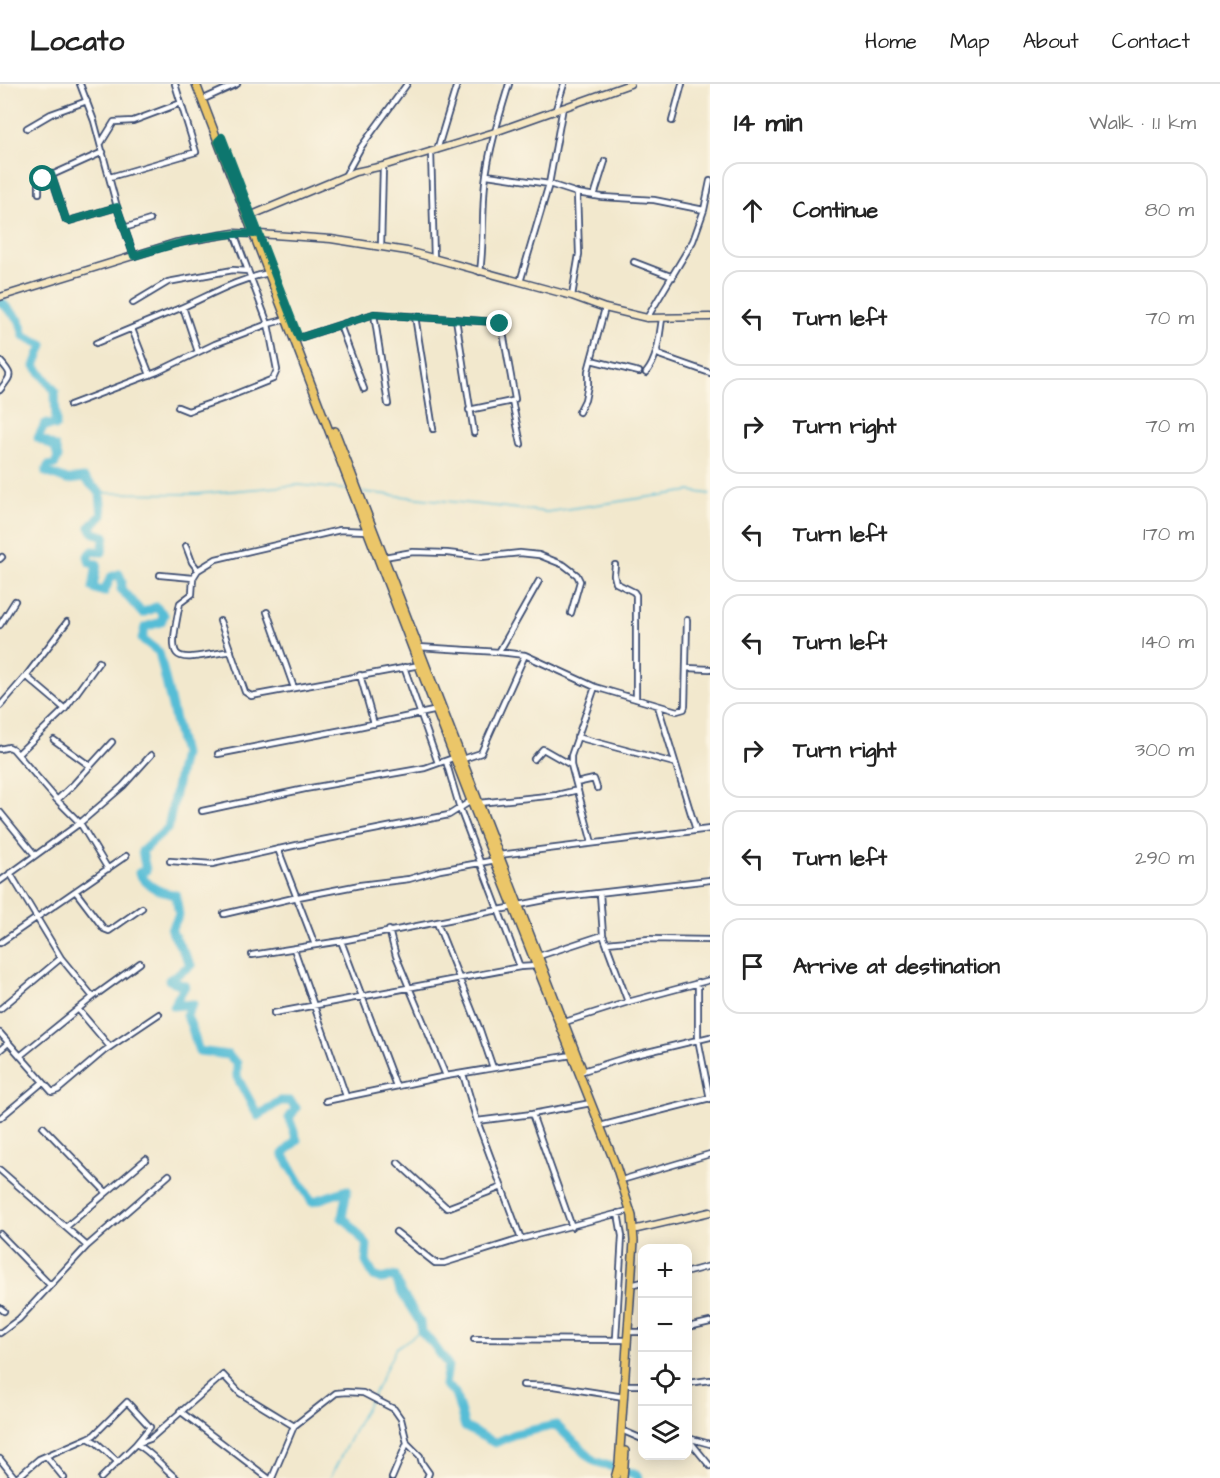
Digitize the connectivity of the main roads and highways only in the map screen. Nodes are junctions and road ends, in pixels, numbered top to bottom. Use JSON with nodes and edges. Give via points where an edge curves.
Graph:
{"nodes":[{"id":1,"x":196,"y":84,"type":"edge"},
{"id":2,"x":201,"y":84,"type":"edge"},
{"id":3,"x":220,"y":139,"type":"junction"},
{"id":4,"x":256,"y":234,"type":"junction"},
{"id":5,"x":460,"y":758,"type":"junction"},
{"id":6,"x":517,"y":906,"type":"junction"},
{"id":7,"x":551,"y":994,"type":"junction"},
{"id":8,"x":638,"y":1244,"type":"edge"},
{"id":9,"x":638,"y":1291,"type":"edge"},
{"id":10,"x":615,"y":1478,"type":"edge"},
{"id":11,"x":623,"y":1478,"type":"edge"}],
"edges":[{"from":1,"to":3,"type":"main road"},
{"from":2,"to":3,"type":"main road"},
{"from":3,"to":4,"type":"main road"},
{"from":3,"to":4,"type":"main road"},
{"from":4,"to":5,"type":"main road"},
{"from":4,"to":5,"type":"main road","via":[[420,665]]},
{"from":5,"to":6,"type":"main road"},
{"from":6,"to":7,"type":"main road"},
{"from":6,"to":7,"type":"main road"},
{"from":7,"to":8,"type":"main road","via":[[625,1179],[635,1212]]},
{"from":7,"to":10,"type":"main road","via":[[631,1210],[634,1241]]},
{"from":9,"to":11,"type":"main road"}]}
